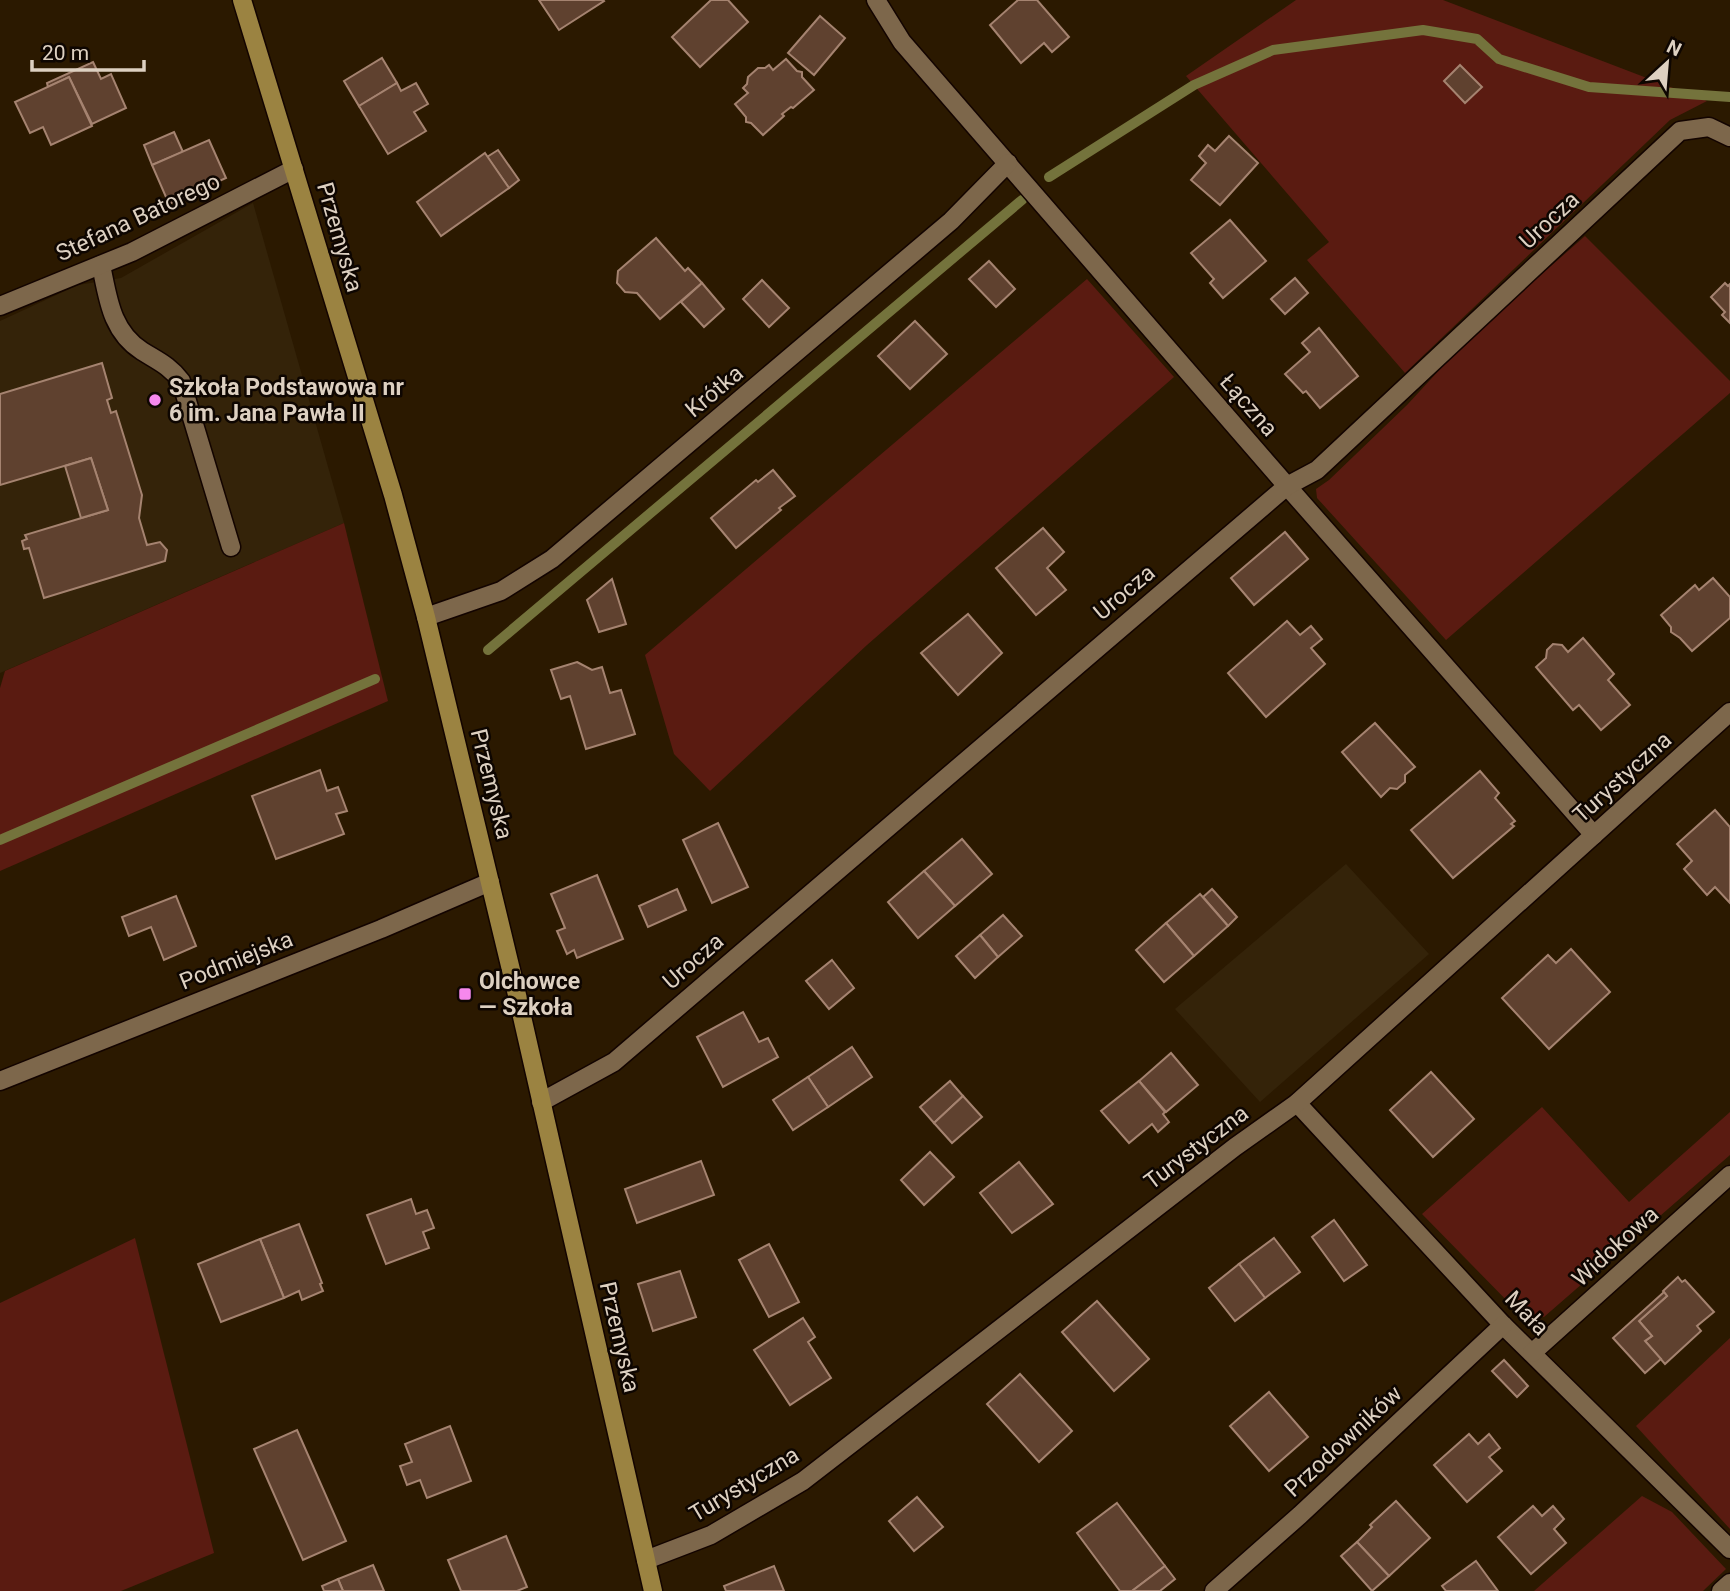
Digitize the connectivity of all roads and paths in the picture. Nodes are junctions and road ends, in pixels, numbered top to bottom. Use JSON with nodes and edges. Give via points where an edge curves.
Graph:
{"nodes":[{"id":1,"x":242,"y":0,"type":"edge"},
{"id":2,"x":876,"y":0,"type":"edge"},
{"id":3,"x":1730,"y":136,"type":"edge"},
{"id":4,"x":1008,"y":163,"type":"junction"},
{"id":5,"x":294,"y":169,"type":"junction"},
{"id":6,"x":101,"y":265,"type":"junction"},
{"id":7,"x":0,"y":306,"type":"edge"},
{"id":8,"x":1287,"y":486,"type":"junction"},
{"id":9,"x":231,"y":547,"type":"dead end"},
{"id":10,"x":426,"y":617,"type":"junction"},
{"id":11,"x":1730,"y":712,"type":"edge"},
{"id":12,"x":1594,"y":835,"type":"junction"},
{"id":13,"x":490,"y":882,"type":"junction"},
{"id":14,"x":0,"y":1082,"type":"edge"},
{"id":15,"x":541,"y":1102,"type":"junction"},
{"id":16,"x":1297,"y":1103,"type":"junction"},
{"id":17,"x":1730,"y":1175,"type":"edge"},
{"id":18,"x":1503,"y":1325,"type":"junction"},
{"id":19,"x":1532,"y":1353,"type":"junction"},
{"id":20,"x":1730,"y":1549,"type":"edge"},
{"id":21,"x":646,"y":1560,"type":"junction"},
{"id":22,"x":1730,"y":1583,"type":"edge"},
{"id":23,"x":653,"y":1591,"type":"edge"},
{"id":24,"x":1214,"y":1591,"type":"edge"},
{"id":25,"x":1721,"y":1591,"type":"edge"}],
"edges":[{"from":1,"to":5,"type":"main road","name":"Przemyska"},
{"from":2,"to":4,"type":"street","name":"Łączna","via":[[902,42]]},
{"from":3,"to":8,"type":"street","name":"Urocza","via":[[1709,127],[1680,131],[1317,470]]},
{"from":4,"to":8,"type":"street","name":"Łączna"},
{"from":4,"to":10,"type":"street","name":"Krótka","via":[[951,221],[552,559],[501,592]]},
{"from":5,"to":6,"type":"street","name":"Stefana Batorego"},
{"from":5,"to":10,"type":"main road","name":"Przemyska"},
{"from":6,"to":7,"type":"street","name":"Stefana Batorego"},
{"from":6,"to":9,"type":"street","via":[[112,316],[123,335],[173,369],[181,381]]},
{"from":8,"to":12,"type":"street","name":"Łączna"},
{"from":8,"to":15,"type":"street","name":"Urocza","via":[[614,1062]]},
{"from":10,"to":13,"type":"main road","name":"Przemyska"},
{"from":11,"to":12,"type":"street","name":"Turystyczna"},
{"from":12,"to":16,"type":"street","name":"Turystyczna"},
{"from":13,"to":14,"type":"street","name":"Podmiejska"},
{"from":13,"to":15,"type":"main road","name":"Przemyska"},
{"from":15,"to":21,"type":"main road","name":"Przemyska"},
{"from":16,"to":18,"type":"street","name":"Mała"},
{"from":16,"to":21,"type":"street","name":"Turystyczna","via":[[803,1481],[711,1535]]},
{"from":17,"to":19,"type":"street","name":"Widokowa"},
{"from":18,"to":19,"type":"street","name":"Mała"},
{"from":18,"to":24,"type":"street","name":"Przodowników"},
{"from":19,"to":20,"type":"street","name":"Mała"},
{"from":21,"to":23,"type":"main road","name":"Przemyska"},
{"from":22,"to":25,"type":"street"}]}
